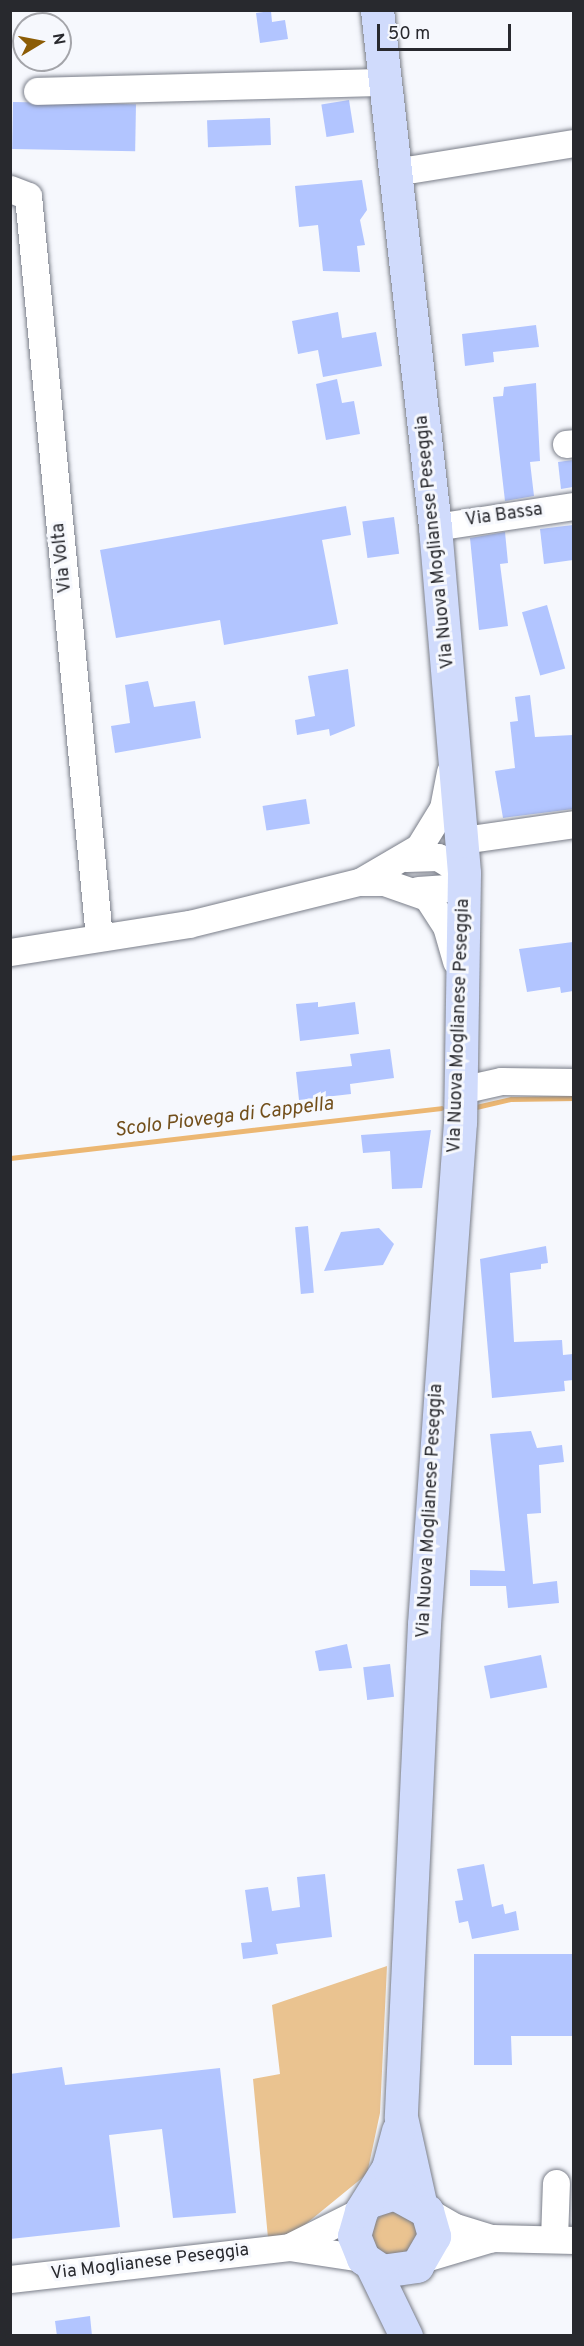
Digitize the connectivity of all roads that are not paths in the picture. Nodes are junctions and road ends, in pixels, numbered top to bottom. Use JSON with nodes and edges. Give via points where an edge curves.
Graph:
{"nodes":[{"id":1,"x":377,"y":10,"type":"edge"},
{"id":2,"x":385,"y":82,"type":"junction"},
{"id":3,"x":38,"y":91,"type":"dead end"},
{"id":4,"x":573,"y":143,"type":"edge"},
{"id":5,"x":395,"y":172,"type":"junction"},
{"id":6,"x":10,"y":189,"type":"edge"},
{"id":7,"x":573,"y":506,"type":"edge"},
{"id":8,"x":435,"y":526,"type":"junction"},
{"id":9,"x":456,"y":744,"type":"junction"},
{"id":10,"x":573,"y":824,"type":"edge"},
{"id":11,"x":463,"y":840,"type":"junction"},
{"id":12,"x":406,"y":858,"type":"junction"},
{"id":13,"x":464,"y":873,"type":"junction"},
{"id":14,"x":359,"y":882,"type":"junction"},
{"id":15,"x":418,"y":890,"type":"junction"},
{"id":16,"x":99,"y":938,"type":"junction"},
{"id":17,"x":10,"y":952,"type":"edge"},
{"id":18,"x":464,"y":997,"type":"junction"},
{"id":19,"x":573,"y":1082,"type":"edge"},
{"id":20,"x":461,"y":1090,"type":"junction"},
{"id":21,"x":401,"y":2117,"type":"junction"},
{"id":22,"x":556,"y":2183,"type":"dead end"},
{"id":23,"x":365,"y":2206,"type":"junction"},
{"id":24,"x":424,"y":2207,"type":"junction"},
{"id":25,"x":492,"y":2238,"type":"junction"},
{"id":26,"x":564,"y":2239,"type":"edge"},
{"id":27,"x":289,"y":2247,"type":"junction"},
{"id":28,"x":367,"y":2262,"type":"junction"},
{"id":29,"x":421,"y":2262,"type":"junction"},
{"id":30,"x":10,"y":2279,"type":"edge"},
{"id":31,"x":406,"y":2336,"type":"edge"}],
"edges":[{"from":1,"to":2,"type":"main road","name":"Via Nuova Moglianese Peseggia"},
{"from":2,"to":3,"type":"street"},
{"from":2,"to":5,"type":"main road","name":"Via Nuova Moglianese Peseggia"},
{"from":4,"to":5,"type":"street"},
{"from":5,"to":8,"type":"main road","name":"Via Nuova Moglianese Peseggia"},
{"from":6,"to":16,"type":"street","name":"Via Volta","via":[[28,196]]},
{"from":7,"to":8,"type":"street","name":"Via Bassa"},
{"from":8,"to":9,"type":"main road","name":"Via Nuova Moglianese Peseggia"},
{"from":9,"to":11,"type":"main road","name":"Via Nuova Moglianese Peseggia"},
{"from":9,"to":12,"type":"street","via":[[443,808]]},
{"from":10,"to":11,"type":"street"},
{"from":11,"to":13,"type":"main road","name":"Via Nuova Moglianese Peseggia"},
{"from":12,"to":13,"type":"street","via":[[438,857]]},
{"from":12,"to":14,"type":"street"},
{"from":13,"to":15,"type":"street","via":[[447,888]]},
{"from":13,"to":18,"type":"main road","name":"Via Nuova Moglianese Peseggia"},
{"from":14,"to":15,"type":"street"},
{"from":14,"to":16,"type":"street","via":[[189,924]]},
{"from":15,"to":18,"type":"street","via":[[446,926]]},
{"from":16,"to":17,"type":"street"},
{"from":18,"to":20,"type":"main road","name":"Via Nuova Moglianese Peseggia"},
{"from":19,"to":20,"type":"street","via":[[501,1081]]},
{"from":20,"to":21,"type":"main road","name":"Via Nuova Moglianese Peseggia","via":[[424,1624]]},
{"from":21,"to":23,"type":"main road","name":"Via Nuova Moglianese Peseggia","via":[[388,2168]]},
{"from":21,"to":24,"type":"main road","name":"Via Nuova Moglianese Peseggia"},
{"from":22,"to":26,"type":"street"},
{"from":23,"to":24,"type":"main road","via":[[394,2193]]},
{"from":23,"to":27,"type":"street","name":"Via Moglianese Peseggia"},
{"from":23,"to":28,"type":"main road","name":"Via Nuova Moglianese Peseggia","via":[[354,2236]]},
{"from":24,"to":25,"type":"street","via":[[455,2228]]},
{"from":24,"to":29,"type":"main road","name":"Via Nuova Moglianese Peseggia","via":[[434,2236]]},
{"from":25,"to":26,"type":"street"},
{"from":25,"to":29,"type":"street"},
{"from":27,"to":28,"type":"street","name":"Via Moglianese Peseggia"},
{"from":27,"to":30,"type":"street","name":"Via Moglianese Peseggia"},
{"from":28,"to":29,"type":"main road","via":[[394,2273]]},
{"from":28,"to":31,"type":"main road","name":"Via Nuova Moglianese Peseggia"},
{"from":29,"to":31,"type":"main road","name":"Via Nuova Moglianese Peseggia"}]}
